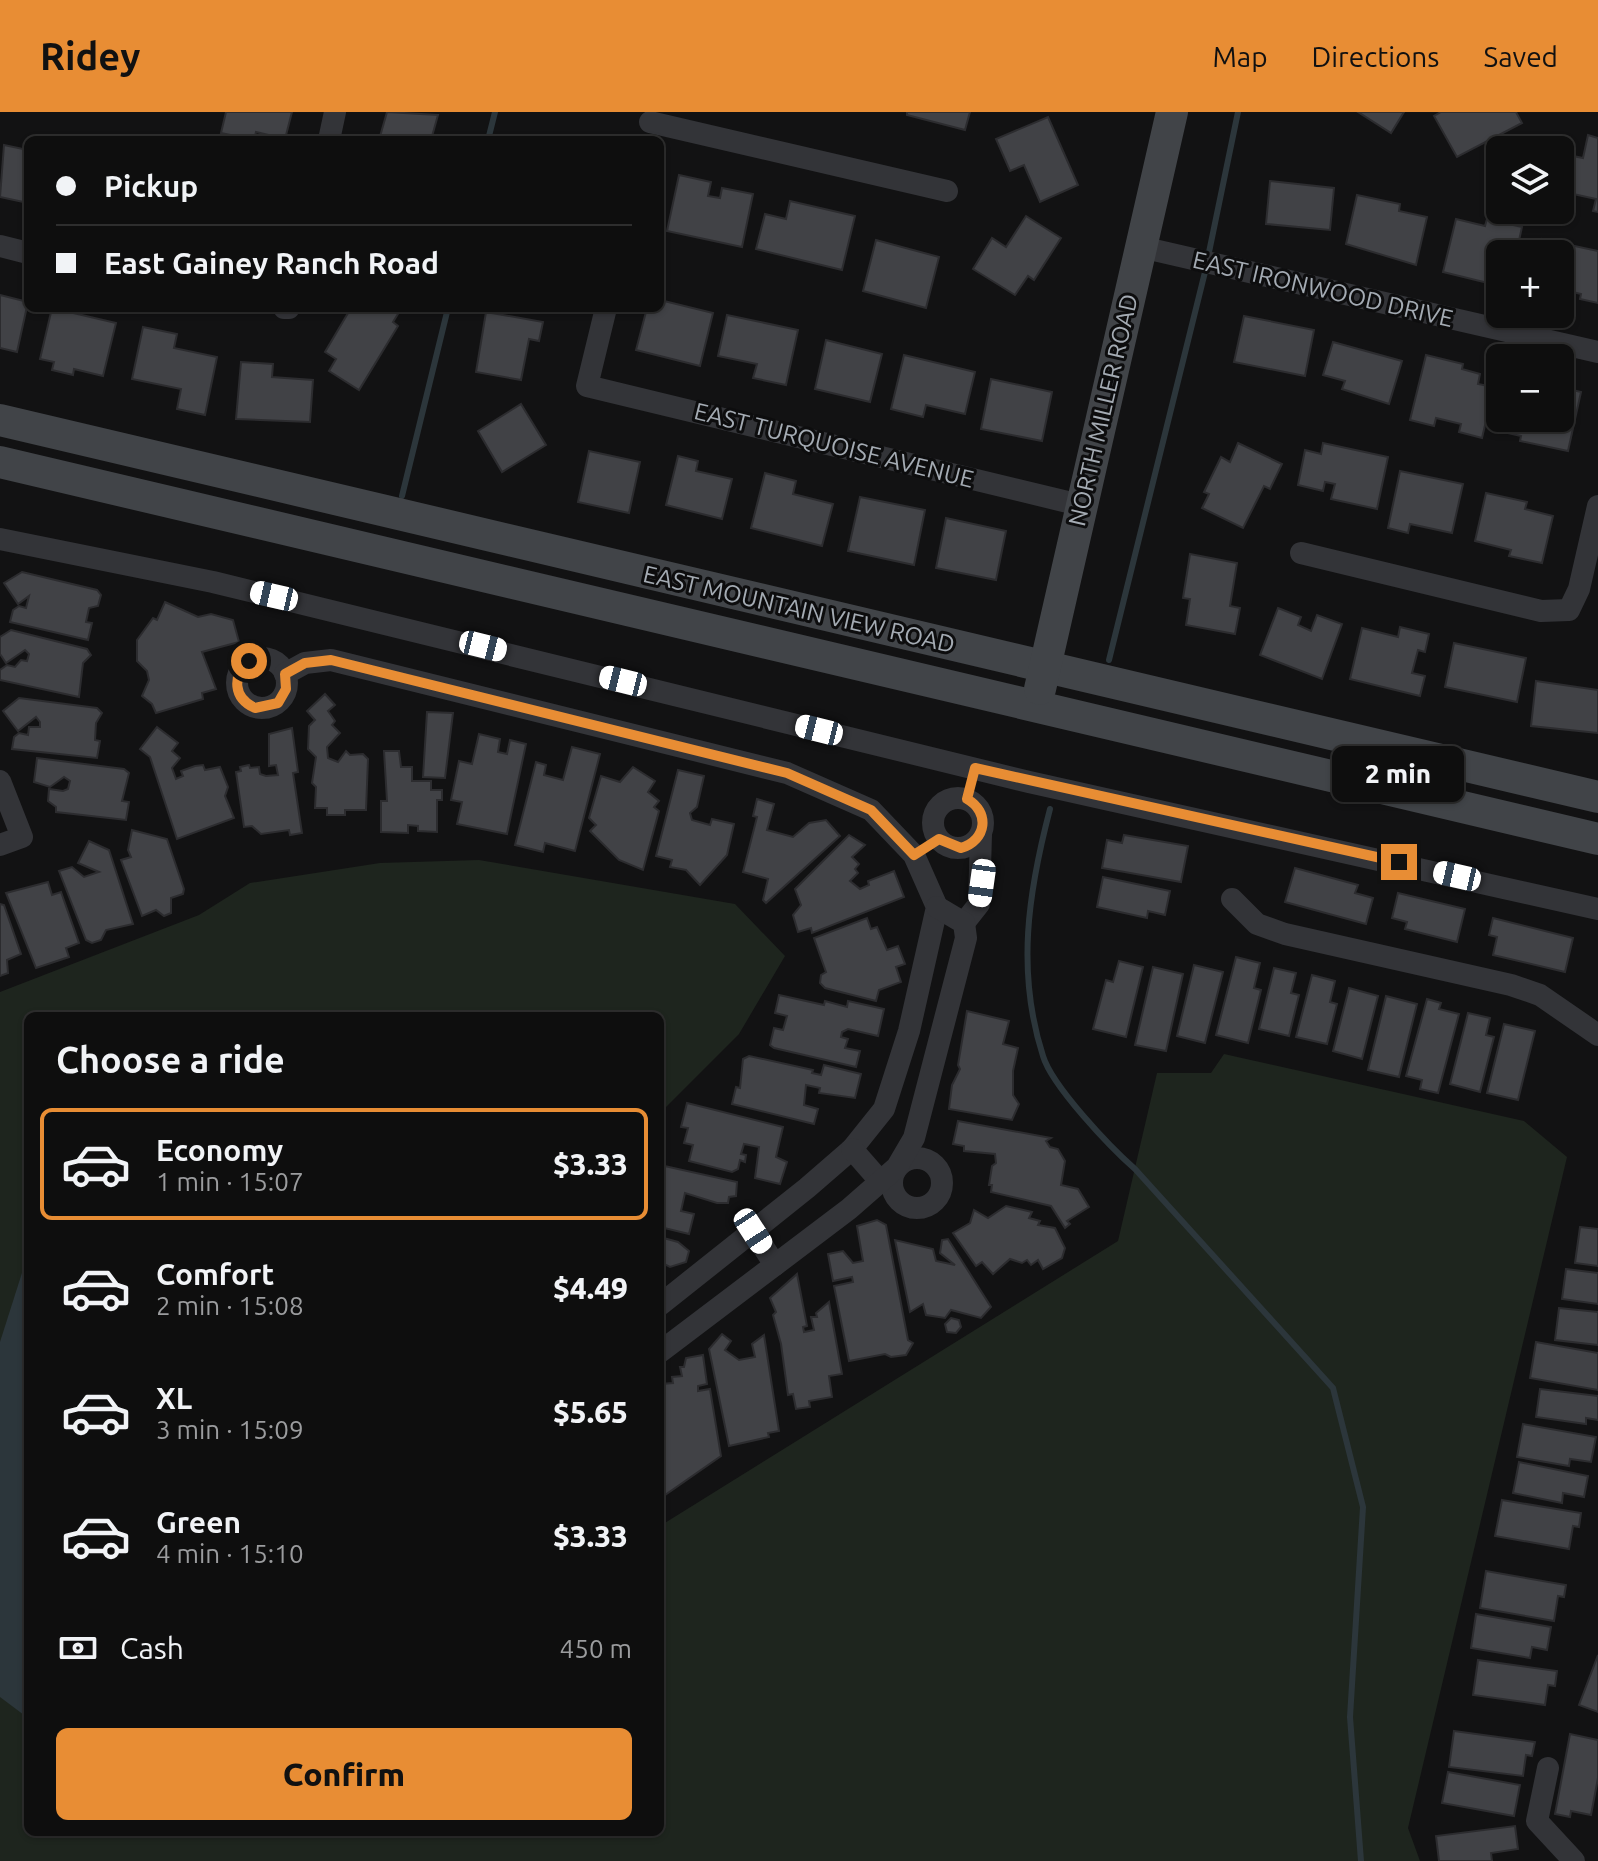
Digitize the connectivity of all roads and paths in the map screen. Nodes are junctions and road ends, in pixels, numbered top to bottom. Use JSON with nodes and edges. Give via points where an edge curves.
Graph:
{"nodes":[{"id":1,"x":335,"y":112,"type":"edge"},
{"id":2,"x":1172,"y":112,"type":"edge"},
{"id":3,"x":649,"y":125,"type":"edge"},
{"id":4,"x":330,"y":136,"type":"edge"},
{"id":5,"x":947,"y":191,"type":"dead end"},
{"id":6,"x":0,"y":246,"type":"edge"},
{"id":7,"x":1141,"y":247,"type":"junction"},
{"id":8,"x":24,"y":252,"type":"edge"},
{"id":9,"x":605,"y":312,"type":"edge"},
{"id":10,"x":1598,"y":352,"type":"edge"},
{"id":11,"x":0,"y":420,"type":"edge"},
{"id":12,"x":0,"y":462,"type":"edge"},
{"id":13,"x":1080,"y":505,"type":"junction"},
{"id":14,"x":1598,"y":506,"type":"edge"},
{"id":15,"x":0,"y":539,"type":"edge"},
{"id":16,"x":1301,"y":553,"type":"dead end"},
{"id":17,"x":1045,"y":667,"type":"junction"},
{"id":18,"x":285,"y":674,"type":"dead end"},
{"id":19,"x":1036,"y":708,"type":"junction"},
{"id":20,"x":975,"y":768,"type":"junction"},
{"id":21,"x":0,"y":781,"type":"edge"},
{"id":22,"x":1598,"y":797,"type":"edge"},
{"id":23,"x":967,"y":799,"type":"junction"},
{"id":24,"x":981,"y":834,"type":"junction"},
{"id":25,"x":939,"y":839,"type":"junction"},
{"id":26,"x":1598,"y":839,"type":"edge"},
{"id":27,"x":0,"y":845,"type":"edge"},
{"id":28,"x":914,"y":855,"type":"junction"},
{"id":29,"x":1232,"y":899,"type":"dead end"},
{"id":30,"x":937,"y":907,"type":"junction"},
{"id":31,"x":1598,"y":909,"type":"edge"},
{"id":32,"x":964,"y":923,"type":"junction"},
{"id":33,"x":910,"y":1024,"type":"junction"},
{"id":34,"x":1595,"y":1025,"type":"edge"},
{"id":35,"x":942,"y":1031,"type":"junction"},
{"id":36,"x":852,"y":1149,"type":"junction"},
{"id":37,"x":889,"y":1174,"type":"junction"},
{"id":38,"x":753,"y":1231,"type":"junction"},
{"id":39,"x":775,"y":1265,"type":"junction"},
{"id":40,"x":664,"y":1302,"type":"edge"},
{"id":41,"x":664,"y":1349,"type":"edge"},
{"id":42,"x":1548,"y":1768,"type":"dead end"},
{"id":43,"x":1574,"y":1861,"type":"edge"}],
"edges":[{"from":1,"to":4,"type":"street"},
{"from":2,"to":7,"type":"main road","name":"NORTH MILLER ROAD"},
{"from":3,"to":5,"type":"street"},
{"from":6,"to":8,"type":"street"},
{"from":7,"to":10,"type":"street","name":"EAST IRONWOOD DRIVE"},
{"from":7,"to":13,"type":"main road","name":"NORTH MILLER ROAD"},
{"from":9,"to":13,"type":"street","name":"EAST TURQUOISE AVENUE","via":[[587,386]]},
{"from":11,"to":17,"type":"main road","name":"EAST MOUNTAIN VIEW ROAD"},
{"from":12,"to":19,"type":"main road","name":"EAST MOUNTAIN VIEW ROAD"},
{"from":13,"to":17,"type":"main road","name":"NORTH MILLER ROAD"},
{"from":14,"to":16,"type":"street","via":[[1569,610],[1541,611]]},
{"from":15,"to":20,"type":"street","via":[[396,624]]},
{"from":17,"to":19,"type":"main road","name":"NORTH MILLER ROAD"},
{"from":17,"to":22,"type":"main road","name":"EAST MOUNTAIN VIEW ROAD"},
{"from":18,"to":28,"type":"street","via":[[305,663],[331,660],[787,773],[871,810]]},
{"from":19,"to":26,"type":"main road","name":"EAST MOUNTAIN VIEW ROAD"},
{"from":20,"to":23,"type":"street"},
{"from":20,"to":31,"type":"street"},
{"from":21,"to":27,"type":"street","via":[[22,837]]},
{"from":23,"to":24,"type":"street","via":[[980,809]]},
{"from":23,"to":25,"type":"street","via":[[951,798],[938,808],[933,824]]},
{"from":24,"to":25,"type":"street","via":[[961,848]]},
{"from":24,"to":32,"type":"street","via":[[979,904]]},
{"from":25,"to":28,"type":"street"},
{"from":28,"to":30,"type":"street"},
{"from":29,"to":34,"type":"street","via":[[1257,924],[1285,934],[1511,985]]},
{"from":30,"to":32,"type":"street"},
{"from":30,"to":33,"type":"street"},
{"from":32,"to":35,"type":"street","via":[[966,938]]},
{"from":33,"to":35,"type":"street"},
{"from":33,"to":36,"type":"street","via":[[884,1109]]},
{"from":35,"to":37,"type":"street","via":[[914,1138]]},
{"from":36,"to":37,"type":"street"},
{"from":36,"to":38,"type":"street"},
{"from":37,"to":39,"type":"street"},
{"from":38,"to":39,"type":"street"},
{"from":38,"to":40,"type":"street"},
{"from":39,"to":41,"type":"street"},
{"from":42,"to":43,"type":"street","via":[[1537,1821]]}]}
